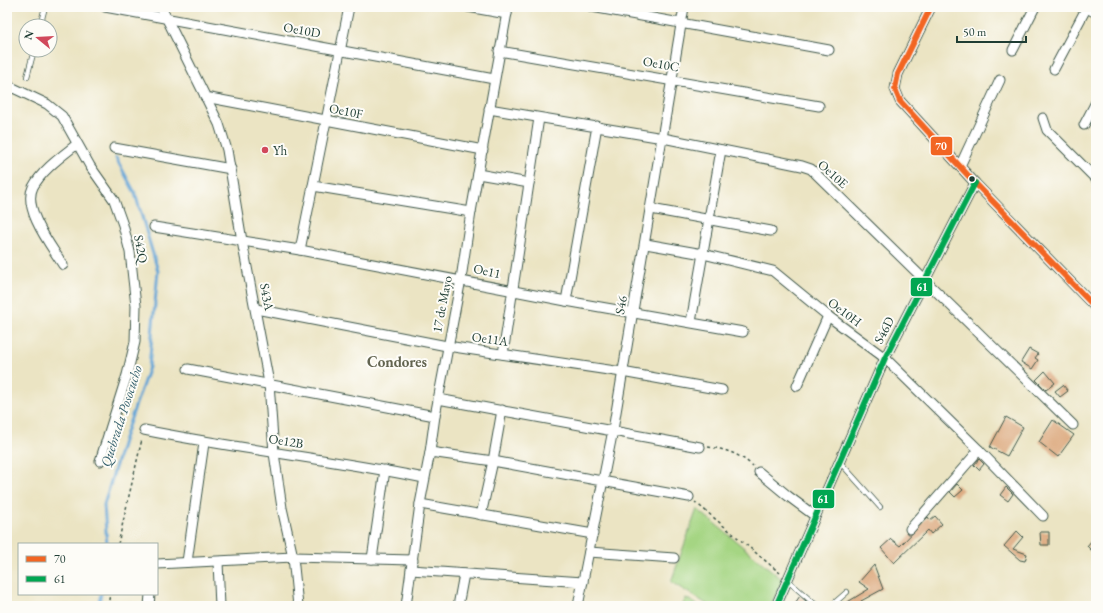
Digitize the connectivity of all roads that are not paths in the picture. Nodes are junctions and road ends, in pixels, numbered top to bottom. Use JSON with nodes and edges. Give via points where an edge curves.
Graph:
{"nodes":[{"id":1,"x":45,"y":7,"type":"edge"},
{"id":2,"x":105,"y":7,"type":"edge"},
{"id":3,"x":161,"y":7,"type":"edge"},
{"id":4,"x":349,"y":7,"type":"edge"},
{"id":5,"x":468,"y":7,"type":"edge"},
{"id":6,"x":592,"y":7,"type":"edge"},
{"id":7,"x":684,"y":7,"type":"edge"},
{"id":8,"x":931,"y":7,"type":"edge"},
{"id":9,"x":1035,"y":7,"type":"edge"},
{"id":10,"x":1086,"y":7,"type":"edge"},
{"id":11,"x":507,"y":10,"type":"edge"},
{"id":12,"x":1096,"y":13,"type":"edge"},
{"id":13,"x":42,"y":18,"type":"edge"},
{"id":14,"x":166,"y":19,"type":"junction"},
{"id":15,"x":682,"y":24,"type":"junction"},
{"id":16,"x":340,"y":50,"type":"junction"},
{"id":17,"x":829,"y":50,"type":"dead end"},
{"id":18,"x":1013,"y":50,"type":"dead end"},
{"id":19,"x":499,"y":51,"type":"junction"},
{"id":20,"x":32,"y":58,"type":"edge"},
{"id":21,"x":1054,"y":69,"type":"dead end"},
{"id":22,"x":27,"y":77,"type":"dead end"},
{"id":23,"x":494,"y":78,"type":"junction"},
{"id":24,"x":673,"y":80,"type":"junction"},
{"id":25,"x":1000,"y":80,"type":"dead end"},
{"id":26,"x":7,"y":85,"type":"edge"},
{"id":27,"x":205,"y":97,"type":"junction"},
{"id":28,"x":1096,"y":102,"type":"edge"},
{"id":29,"x":819,"y":106,"type":"dead end"},
{"id":30,"x":489,"y":109,"type":"junction"},
{"id":31,"x":539,"y":118,"type":"junction"},
{"id":32,"x":1043,"y":118,"type":"dead end"},
{"id":33,"x":326,"y":121,"type":"junction"},
{"id":34,"x":1084,"y":125,"type":"dead end"},
{"id":35,"x":597,"y":126,"type":"junction"},
{"id":36,"x":663,"y":138,"type":"junction"},
{"id":37,"x":77,"y":144,"type":"junction"},
{"id":38,"x":114,"y":148,"type":"dead end"},
{"id":39,"x":483,"y":150,"type":"junction"},
{"id":40,"x":721,"y":150,"type":"junction"},
{"id":41,"x":960,"y":166,"type":"junction"},
{"id":42,"x":231,"y":169,"type":"junction"},
{"id":43,"x":478,"y":174,"type":"junction"},
{"id":44,"x":1096,"y":179,"type":"edge"},
{"id":45,"x":975,"y":182,"type":"junction"},
{"id":46,"x":529,"y":183,"type":"junction"},
{"id":47,"x":313,"y":186,"type":"junction"},
{"id":48,"x":651,"y":209,"type":"junction"},
{"id":49,"x":471,"y":212,"type":"junction"},
{"id":50,"x":708,"y":220,"type":"junction"},
{"id":51,"x":154,"y":227,"type":"dead end"},
{"id":52,"x":771,"y":231,"type":"dead end"},
{"id":53,"x":242,"y":241,"type":"junction"},
{"id":54,"x":646,"y":244,"type":"junction"},
{"id":55,"x":300,"y":250,"type":"junction"},
{"id":56,"x":703,"y":254,"type":"junction"},
{"id":57,"x":63,"y":265,"type":"dead end"},
{"id":58,"x":925,"y":278,"type":"junction"},
{"id":59,"x":461,"y":280,"type":"junction"},
{"id":60,"x":513,"y":290,"type":"junction"},
{"id":61,"x":566,"y":301,"type":"junction"},
{"id":62,"x":1096,"y":308,"type":"edge"},
{"id":63,"x":256,"y":309,"type":"junction"},
{"id":64,"x":633,"y":314,"type":"junction"},
{"id":65,"x":828,"y":316,"type":"junction"},
{"id":66,"x":691,"y":322,"type":"junction"},
{"id":67,"x":743,"y":332,"type":"dead end"},
{"id":68,"x":447,"y":346,"type":"junction"},
{"id":69,"x":504,"y":354,"type":"junction"},
{"id":70,"x":885,"y":358,"type":"junction"},
{"id":71,"x":188,"y":369,"type":"dead end"},
{"id":72,"x":622,"y":372,"type":"junction"},
{"id":73,"x":269,"y":383,"type":"junction"},
{"id":74,"x":797,"y":386,"type":"dead end"},
{"id":75,"x":722,"y":390,"type":"dead end"},
{"id":76,"x":438,"y":399,"type":"junction"},
{"id":77,"x":502,"y":410,"type":"junction"},
{"id":78,"x":435,"y":416,"type":"junction"},
{"id":79,"x":1073,"y":424,"type":"dead end"},
{"id":80,"x":144,"y":430,"type":"road end"},
{"id":81,"x":613,"y":430,"type":"junction"},
{"id":82,"x":204,"y":443,"type":"junction"},
{"id":83,"x":700,"y":447,"type":"road end"},
{"id":84,"x":980,"y":450,"type":"junction"},
{"id":85,"x":274,"y":452,"type":"junction"},
{"id":86,"x":430,"y":452,"type":"junction"},
{"id":87,"x":100,"y":461,"type":"dead end"},
{"id":88,"x":493,"y":461,"type":"junction"},
{"id":89,"x":839,"y":461,"type":"junction"},
{"id":90,"x":385,"y":470,"type":"junction"},
{"id":91,"x":759,"y":472,"type":"road end"},
{"id":92,"x":424,"y":478,"type":"junction"},
{"id":93,"x":603,"y":481,"type":"junction"},
{"id":94,"x":690,"y":497,"type":"road end"},
{"id":95,"x":420,"y":504,"type":"junction"},
{"id":96,"x":880,"y":507,"type":"dead end"},
{"id":97,"x":481,"y":515,"type":"junction"},
{"id":98,"x":815,"y":516,"type":"junction"},
{"id":99,"x":1043,"y":516,"type":"dead end"},
{"id":100,"x":910,"y":529,"type":"dead end"},
{"id":101,"x":593,"y":534,"type":"junction"},
{"id":102,"x":589,"y":552,"type":"junction"},
{"id":103,"x":293,"y":557,"type":"junction"},
{"id":104,"x":674,"y":558,"type":"dead end"},
{"id":105,"x":372,"y":559,"type":"junction"},
{"id":106,"x":413,"y":560,"type":"junction"},
{"id":107,"x":187,"y":562,"type":"junction"},
{"id":108,"x":218,"y":562,"type":"junction"},
{"id":109,"x":158,"y":564,"type":"edge"},
{"id":110,"x":411,"y":570,"type":"junction"},
{"id":111,"x":464,"y":574,"type":"junction"},
{"id":112,"x":787,"y":580,"type":"junction"},
{"id":113,"x":583,"y":582,"type":"junction"},
{"id":114,"x":847,"y":592,"type":"dead end"},
{"id":115,"x":150,"y":595,"type":"edge"},
{"id":116,"x":149,"y":606,"type":"edge"},
{"id":117,"x":220,"y":606,"type":"edge"},
{"id":118,"x":298,"y":606,"type":"edge"},
{"id":119,"x":406,"y":606,"type":"edge"},
{"id":120,"x":458,"y":606,"type":"edge"},
{"id":121,"x":578,"y":606,"type":"edge"},
{"id":122,"x":776,"y":606,"type":"edge"},
{"id":123,"x":817,"y":606,"type":"edge"},
{"id":124,"x":831,"y":606,"type":"edge"}],
"edges":[{"from":1,"to":13,"type":"lane"},
{"from":2,"to":14,"type":"street","name":"Oe10D"},
{"from":3,"to":14,"type":"street","name":"S43A"},
{"from":4,"to":16,"type":"street"},
{"from":5,"to":11,"type":"street"},
{"from":6,"to":15,"type":"street"},
{"from":7,"to":15,"type":"street","name":"S46"},
{"from":8,"to":41,"type":"street","via":[[898,74],[895,89],[900,101]]},
{"from":9,"to":18,"type":"street"},
{"from":10,"to":12,"type":"street"},
{"from":10,"to":21,"type":"street"},
{"from":11,"to":19,"type":"street","name":"17 de Mayo"},
{"from":14,"to":16,"type":"street","name":"Oe10D"},
{"from":14,"to":27,"type":"street","name":"S43A"},
{"from":15,"to":17,"type":"street"},
{"from":15,"to":24,"type":"street","name":"S46"},
{"from":16,"to":23,"type":"street","name":"Oe10D"},
{"from":16,"to":33,"type":"street"},
{"from":19,"to":23,"type":"street","name":"17 de Mayo"},
{"from":19,"to":24,"type":"street","name":"Oe10C"},
{"from":20,"to":22,"type":"lane"},
{"from":23,"to":30,"type":"street","name":"17 de Mayo"},
{"from":24,"to":29,"type":"street","name":"Oe10C"},
{"from":24,"to":36,"type":"street","name":"S46"},
{"from":25,"to":41,"type":"street"},
{"from":26,"to":37,"type":"street","name":"S42Q","via":[[56,110]]},
{"from":27,"to":33,"type":"street","name":"Oe10F"},
{"from":27,"to":42,"type":"street","name":"S43A","via":[[219,124]]},
{"from":28,"to":34,"type":"street"},
{"from":30,"to":31,"type":"street","name":"Oe10E"},
{"from":30,"to":39,"type":"street","name":"17 de Mayo"},
{"from":31,"to":35,"type":"street","name":"Oe10E"},
{"from":31,"to":46,"type":"street"},
{"from":32,"to":44,"type":"street","via":[[1047,130]]},
{"from":33,"to":39,"type":"street","name":"Oe10F"},
{"from":33,"to":47,"type":"street"},
{"from":35,"to":36,"type":"street","name":"Oe10E"},
{"from":35,"to":61,"type":"street"},
{"from":36,"to":40,"type":"street","name":"Oe10E"},
{"from":36,"to":48,"type":"street","name":"S46"},
{"from":37,"to":57,"type":"street","via":[[39,179],[30,198],[33,212]]},
{"from":37,"to":87,"type":"street","name":"S42Q","via":[[114,200],[130,252],[136,306],[135,342]]},
{"from":38,"to":42,"type":"street"},
{"from":39,"to":43,"type":"street","name":"17 de Mayo"},
{"from":40,"to":50,"type":"street"},
{"from":40,"to":58,"type":"street","name":"Oe10E","via":[[811,169]]},
{"from":41,"to":45,"type":"street"},
{"from":42,"to":53,"type":"street","name":"S43A"},
{"from":43,"to":46,"type":"street"},
{"from":43,"to":49,"type":"street","name":"17 de Mayo"},
{"from":45,"to":58,"type":"street","name":"S46D"},
{"from":45,"to":62,"type":"street"},
{"from":46,"to":60,"type":"street"},
{"from":47,"to":49,"type":"street"},
{"from":47,"to":55,"type":"street"},
{"from":48,"to":50,"type":"street"},
{"from":48,"to":54,"type":"street","name":"S46"},
{"from":49,"to":59,"type":"street","name":"17 de Mayo"},
{"from":50,"to":52,"type":"street"},
{"from":50,"to":56,"type":"street"},
{"from":51,"to":53,"type":"street","name":"Oe11"},
{"from":53,"to":55,"type":"street","name":"Oe11"},
{"from":53,"to":63,"type":"street","name":"S43A"},
{"from":54,"to":56,"type":"street","name":"Oe10H"},
{"from":54,"to":64,"type":"street","name":"S46"},
{"from":55,"to":59,"type":"street","name":"Oe11"},
{"from":56,"to":65,"type":"street","name":"Oe10H","via":[[773,271]]},
{"from":56,"to":66,"type":"street"},
{"from":58,"to":70,"type":"street","name":"S46D"},
{"from":58,"to":79,"type":"street","name":"Oe10E"},
{"from":59,"to":60,"type":"street","name":"Oe11"},
{"from":59,"to":68,"type":"street","name":"17 de Mayo"},
{"from":60,"to":61,"type":"street","name":"Oe11"},
{"from":60,"to":69,"type":"street"},
{"from":61,"to":64,"type":"street","name":"Oe11"},
{"from":63,"to":68,"type":"street","name":"Oe11A"},
{"from":63,"to":73,"type":"street","name":"S43A"},
{"from":64,"to":66,"type":"street","name":"Oe11"},
{"from":64,"to":72,"type":"street","name":"S46"},
{"from":65,"to":70,"type":"street","name":"Oe10H"},
{"from":65,"to":74,"type":"street"},
{"from":66,"to":67,"type":"street","name":"Oe11"},
{"from":68,"to":69,"type":"street","name":"Oe11A"},
{"from":68,"to":76,"type":"street","name":"17 de Mayo"},
{"from":69,"to":72,"type":"street","name":"Oe11A"},
{"from":70,"to":84,"type":"street","name":"Oe10H"},
{"from":70,"to":89,"type":"street","name":"S46D"},
{"from":71,"to":73,"type":"street"},
{"from":72,"to":75,"type":"street","name":"Oe11A"},
{"from":72,"to":81,"type":"street","name":"S46"},
{"from":73,"to":78,"type":"street"},
{"from":73,"to":85,"type":"street","name":"S43A"},
{"from":76,"to":77,"type":"street"},
{"from":76,"to":78,"type":"street","name":"17 de Mayo"},
{"from":77,"to":81,"type":"street"},
{"from":77,"to":88,"type":"street"},
{"from":78,"to":86,"type":"street","name":"17 de Mayo"},
{"from":80,"to":82,"type":"street","name":"Oe12B"},
{"from":81,"to":83,"type":"street"},
{"from":81,"to":93,"type":"street","name":"S46"},
{"from":82,"to":85,"type":"street","name":"Oe12B"},
{"from":82,"to":107,"type":"street"},
{"from":84,"to":99,"type":"street","name":"Oe10H"},
{"from":84,"to":100,"type":"street"},
{"from":85,"to":90,"type":"street","name":"Oe12B"},
{"from":85,"to":103,"type":"street","name":"S43A","via":[[282,508]]},
{"from":86,"to":88,"type":"street"},
{"from":86,"to":92,"type":"street","name":"17 de Mayo"},
{"from":88,"to":93,"type":"street"},
{"from":88,"to":97,"type":"street"},
{"from":89,"to":96,"type":"lane"},
{"from":89,"to":98,"type":"street","name":"S46D"},
{"from":90,"to":92,"type":"street","name":"Oe12B"},
{"from":90,"to":105,"type":"street"},
{"from":91,"to":98,"type":"street"},
{"from":92,"to":95,"type":"street","name":"17 de Mayo"},
{"from":93,"to":94,"type":"street"},
{"from":93,"to":101,"type":"street","name":"S46"},
{"from":95,"to":97,"type":"street"},
{"from":95,"to":106,"type":"street","name":"17 de Mayo"},
{"from":97,"to":101,"type":"street"},
{"from":98,"to":112,"type":"street","name":"S46D"},
{"from":101,"to":102,"type":"street","name":"S46"},
{"from":102,"to":104,"type":"street"},
{"from":102,"to":113,"type":"street","name":"S46"},
{"from":103,"to":105,"type":"street"},
{"from":103,"to":108,"type":"street"},
{"from":103,"to":118,"type":"street","name":"S43A"},
{"from":105,"to":106,"type":"street"},
{"from":106,"to":110,"type":"street","name":"17 de Mayo"},
{"from":107,"to":108,"type":"street"},
{"from":107,"to":109,"type":"street"},
{"from":108,"to":117,"type":"street"},
{"from":110,"to":111,"type":"street"},
{"from":110,"to":119,"type":"street","name":"17 de Mayo"},
{"from":111,"to":113,"type":"street"},
{"from":111,"to":120,"type":"street"},
{"from":112,"to":122,"type":"street","name":"S46D"},
{"from":112,"to":123,"type":"lane"},
{"from":113,"to":121,"type":"street","name":"S46"},
{"from":114,"to":124,"type":"lane"},
{"from":115,"to":116,"type":"street"}]}
